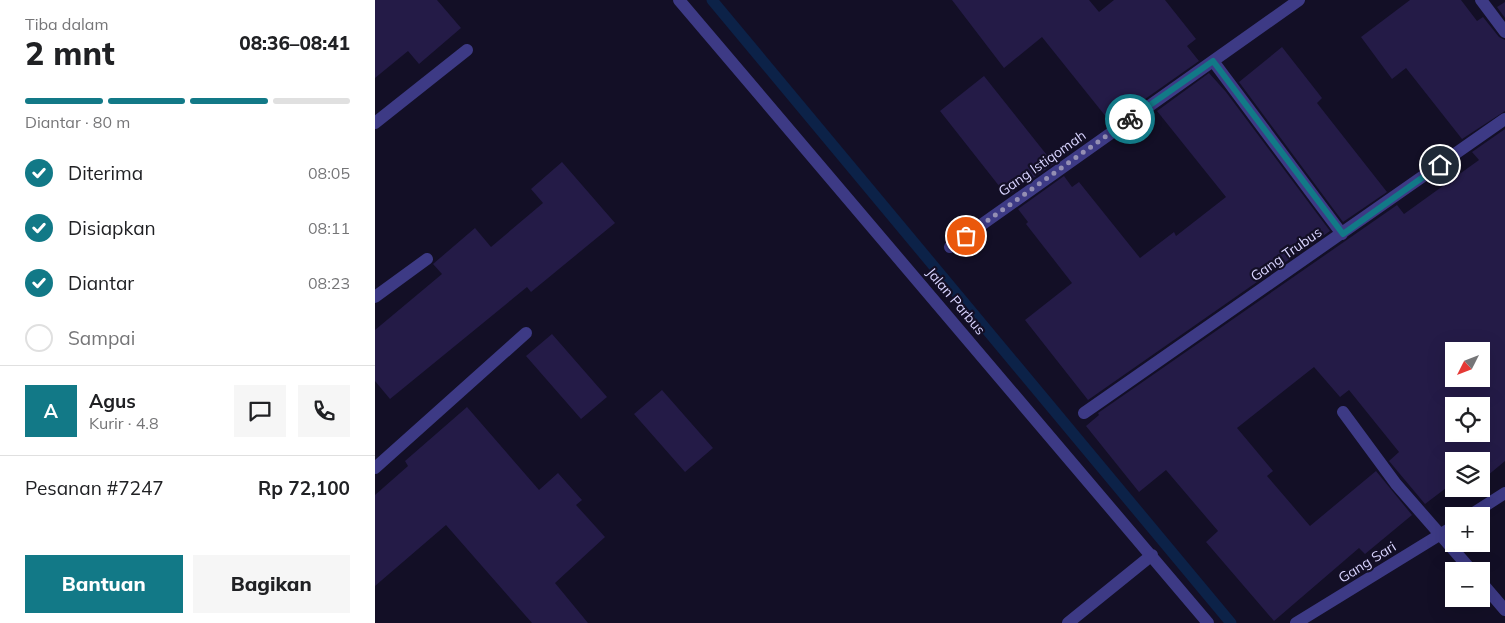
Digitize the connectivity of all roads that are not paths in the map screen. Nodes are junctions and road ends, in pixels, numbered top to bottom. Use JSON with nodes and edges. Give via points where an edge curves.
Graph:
{"nodes":[{"id":1,"x":679,"y":0,"type":"edge"},
{"id":2,"x":1299,"y":0,"type":"edge"},
{"id":3,"x":1481,"y":0,"type":"edge"},
{"id":4,"x":1505,"y":32,"type":"edge"},
{"id":5,"x":467,"y":50,"type":"dead end"},
{"id":6,"x":1213,"y":61,"type":"junction"},
{"id":7,"x":1505,"y":119,"type":"edge"},
{"id":8,"x":375,"y":123,"type":"edge"},
{"id":9,"x":1343,"y":234,"type":"junction"},
{"id":10,"x":950,"y":247,"type":"dead end"},
{"id":11,"x":427,"y":258,"type":"dead end"},
{"id":12,"x":375,"y":297,"type":"edge"},
{"id":13,"x":526,"y":333,"type":"dead end"},
{"id":14,"x":1343,"y":412,"type":"dead end"},
{"id":15,"x":1084,"y":413,"type":"dead end"},
{"id":16,"x":375,"y":468,"type":"edge"},
{"id":17,"x":1505,"y":494,"type":"edge"},
{"id":18,"x":1484,"y":507,"type":"edge"},
{"id":19,"x":1445,"y":531,"type":"edge"},
{"id":20,"x":1440,"y":534,"type":"junction"},
{"id":21,"x":1152,"y":555,"type":"junction"},
{"id":22,"x":1464,"y":562,"type":"edge"},
{"id":23,"x":1490,"y":592,"type":"edge"},
{"id":24,"x":1505,"y":610,"type":"edge"},
{"id":25,"x":1068,"y":623,"type":"edge"},
{"id":26,"x":1208,"y":623,"type":"edge"},
{"id":27,"x":1296,"y":623,"type":"edge"}],
"edges":[{"from":1,"to":21,"type":"street","name":"Jalan Parbus"},
{"from":2,"to":6,"type":"street","name":"Gang Istiqomah"},
{"from":3,"to":4,"type":"street"},
{"from":5,"to":8,"type":"street"},
{"from":6,"to":9,"type":"street"},
{"from":6,"to":10,"type":"street","name":"Gang Istiqomah"},
{"from":7,"to":9,"type":"street","name":"Gang Trubus"},
{"from":9,"to":15,"type":"street","name":"Gang Trubus"},
{"from":11,"to":12,"type":"street"},
{"from":13,"to":16,"type":"street"},
{"from":14,"to":20,"type":"street","via":[[1397,484]]},
{"from":17,"to":18,"type":"street"},
{"from":19,"to":20,"type":"street","name":"Gang Sari"},
{"from":20,"to":22,"type":"street"},
{"from":20,"to":27,"type":"street","name":"Gang Sari"},
{"from":21,"to":25,"type":"street"},
{"from":21,"to":26,"type":"street","name":"Jalan Parbus"},
{"from":23,"to":24,"type":"street"}]}
